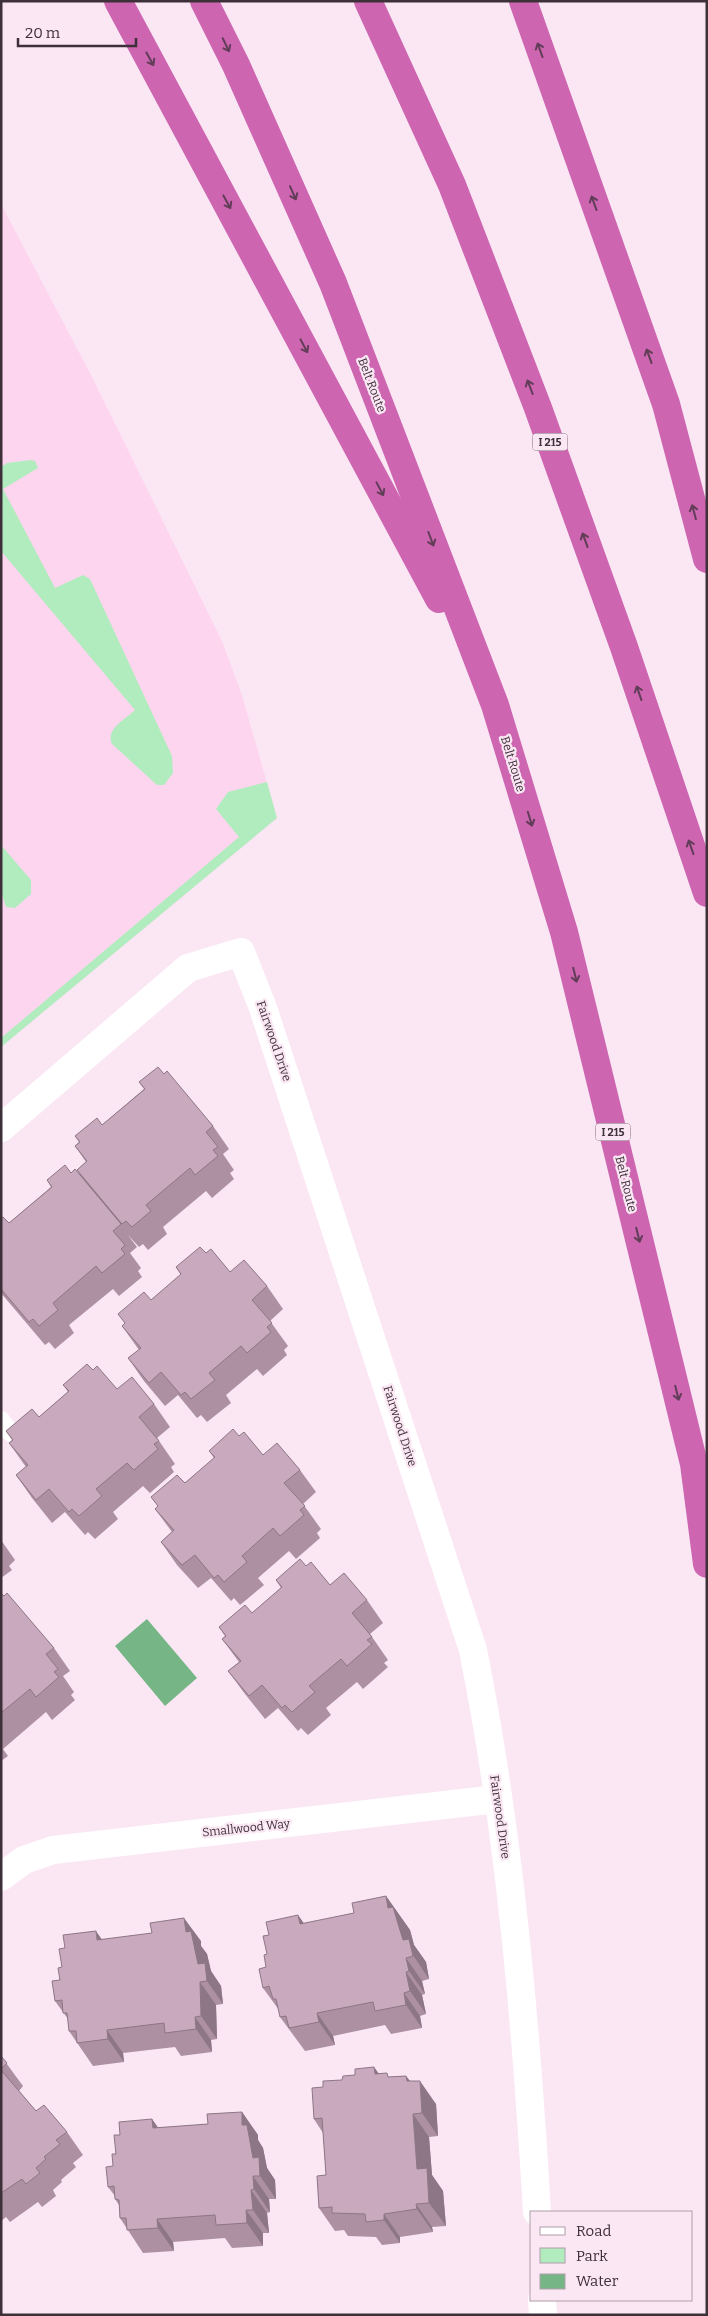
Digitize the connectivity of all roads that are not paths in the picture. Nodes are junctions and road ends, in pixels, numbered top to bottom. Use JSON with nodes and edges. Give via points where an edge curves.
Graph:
{"nodes":[{"id":1,"x":118,"y":1,"type":"edge"},
{"id":2,"x":204,"y":1,"type":"edge"},
{"id":3,"x":368,"y":1,"type":"edge"},
{"id":4,"x":523,"y":1,"type":"edge"},
{"id":5,"x":707,"y":559,"type":"edge"},
{"id":6,"x":496,"y":705,"type":"junction"},
{"id":7,"x":707,"y":893,"type":"edge"},
{"id":8,"x":1,"y":1128,"type":"edge"},
{"id":9,"x":707,"y":1564,"type":"edge"},
{"id":10,"x":497,"y":1799,"type":"junction"},
{"id":11,"x":1,"y":1876,"type":"edge"},
{"id":12,"x":537,"y":2211,"type":"edge"},
{"id":13,"x":542,"y":2301,"type":"edge"},
{"id":14,"x":543,"y":2315,"type":"edge"}],
"edges":[{"from":1,"to":6,"type":"highway","one_way":true},
{"from":2,"to":6,"type":"highway","name":"Belt Route","number":"I 215","one_way":true,"via":[[333,283]]},
{"from":7,"to":3,"type":"highway","number":"I 215","one_way":true,"via":[[534,398],[452,185]]},
{"from":5,"to":4,"type":"highway","one_way":true,"via":[[666,404]]},
{"from":6,"to":9,"type":"highway","name":"Belt Route","number":"I 215","one_way":true,"via":[[567,942],[694,1464]]},
{"from":8,"to":10,"type":"street","name":"Fairwood Drive","via":[[188,968],[242,952],[473,1650]]},
{"from":10,"to":11,"type":"street","name":"Smallwood Way","via":[[53,1850],[24,1860]]},
{"from":10,"to":12,"type":"street","name":"Fairwood Drive","via":[[513,1922]]},
{"from":13,"to":14,"type":"street"}]}
